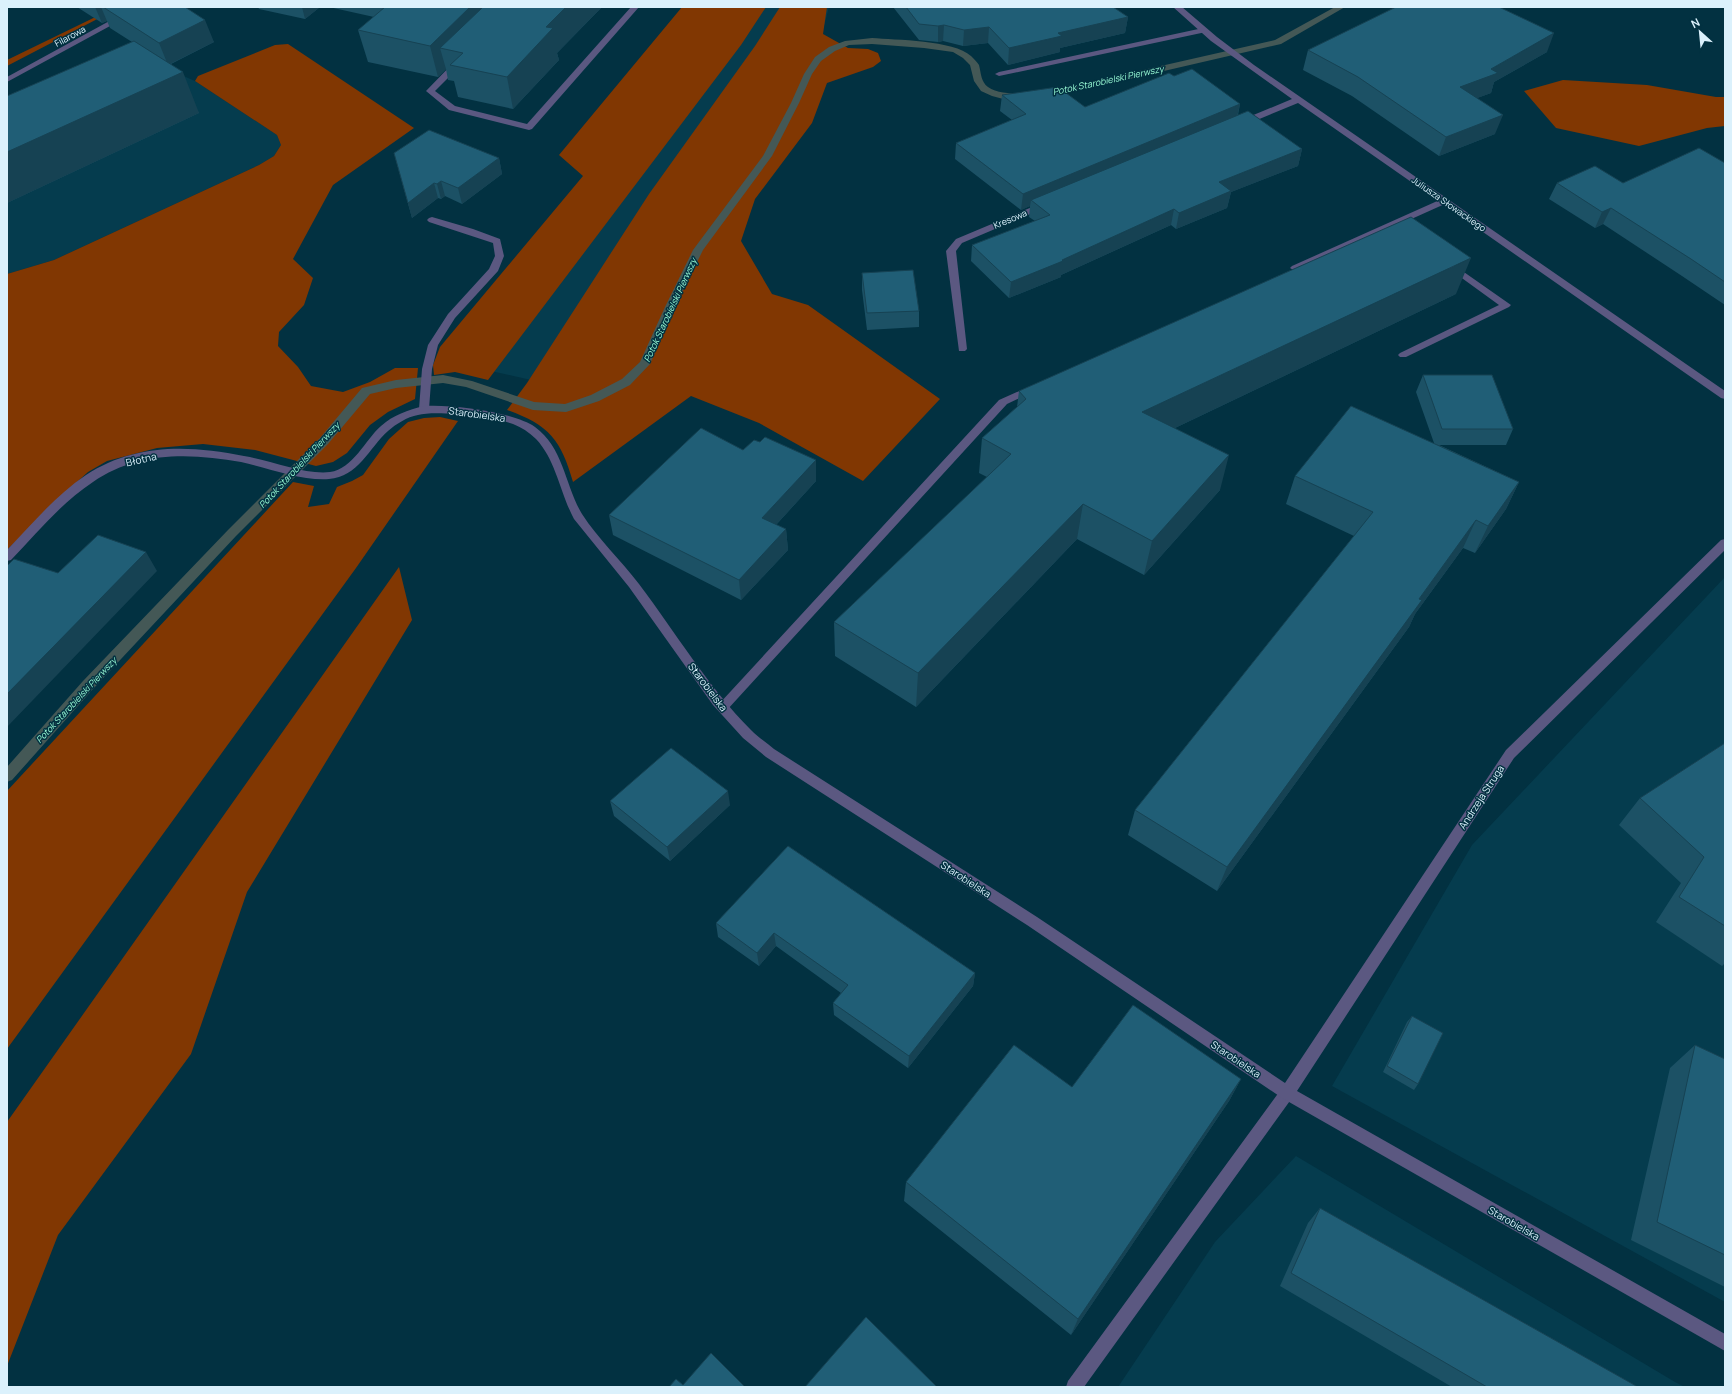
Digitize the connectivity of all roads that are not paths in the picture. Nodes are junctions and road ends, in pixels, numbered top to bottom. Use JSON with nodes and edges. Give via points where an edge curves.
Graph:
{"nodes":[{"id":1,"x":141,"y":7,"type":"edge"},
{"id":2,"x":635,"y":7,"type":"edge"},
{"id":3,"x":1178,"y":7,"type":"edge"},
{"id":4,"x":1203,"y":30,"type":"junction"},
{"id":5,"x":464,"y":58,"type":"edge"},
{"id":6,"x":999,"y":74,"type":"dead end"},
{"id":7,"x":7,"y":80,"type":"edge"},
{"id":8,"x":1298,"y":100,"type":"junction"},
{"id":9,"x":1231,"y":127,"type":"edge"},
{"id":10,"x":1054,"y":201,"type":"edge"},
{"id":11,"x":1444,"y":201,"type":"junction"},
{"id":12,"x":432,"y":220,"type":"dead end"},
{"id":13,"x":1391,"y":224,"type":"junction"},
{"id":14,"x":1402,"y":231,"type":"edge"},
{"id":15,"x":1442,"y":260,"type":"edge"},
{"id":16,"x":1283,"y":274,"type":"edge"},
{"id":17,"x":962,"y":349,"type":"dead end"},
{"id":18,"x":1403,"y":355,"type":"dead end"},
{"id":19,"x":1046,"y":382,"type":"edge"},
{"id":20,"x":1725,"y":396,"type":"edge"},
{"id":21,"x":424,"y":409,"type":"junction"},
{"id":22,"x":308,"y":475,"type":"joint"},
{"id":23,"x":1725,"y":542,"type":"edge"},
{"id":24,"x":7,"y":557,"type":"edge"},
{"id":25,"x":723,"y":707,"type":"junction"},
{"id":26,"x":1287,"y":1093,"type":"junction"},
{"id":27,"x":1725,"y":1343,"type":"edge"},
{"id":28,"x":1074,"y":1387,"type":"edge"}],
"edges":[{"from":1,"to":7,"type":"street","name":"Filarowa"},
{"from":2,"to":5,"type":"street","via":[[529,127],[452,108],[430,91]]},
{"from":3,"to":4,"type":"street","name":"Juliusza Słowackiego"},
{"from":4,"to":6,"type":"street"},
{"from":4,"to":8,"type":"street","name":"Juliusza Słowackiego"},
{"from":8,"to":9,"type":"street"},
{"from":8,"to":11,"type":"street","name":"Juliusza Słowackiego"},
{"from":10,"to":17,"type":"street","name":"Kresowa","via":[[959,241],[951,250]]},
{"from":11,"to":13,"type":"street"},
{"from":11,"to":20,"type":"street","name":"Juliusza Słowackiego"},
{"from":12,"to":21,"type":"street","via":[[496,241],[500,254],[493,270],[439,332],[432,346],[426,371]]},
{"from":13,"to":14,"type":"street"},
{"from":13,"to":16,"type":"street"},
{"from":15,"to":18,"type":"street","via":[[1506,305]]},
{"from":19,"to":25,"type":"street","via":[[1003,402]]},
{"from":21,"to":22,"type":"street","name":"Starobielska","via":[[403,416],[384,429],[351,467],[342,473],[318,477]]},
{"from":21,"to":25,"type":"street","name":"Starobielska","via":[[506,418],[523,424],[538,436],[558,464],[578,516],[638,591]]},
{"from":22,"to":24,"type":"street","name":"Błotna","via":[[273,465],[208,453],[178,452],[118,464],[89,479],[65,499]]},
{"from":23,"to":26,"type":"street","name":"Andrzeja Struga","via":[[1510,754]]},
{"from":25,"to":26,"type":"street","name":"Starobielska","via":[[770,753],[1032,921]]},
{"from":26,"to":27,"type":"street","name":"Starobielska"},
{"from":26,"to":28,"type":"street","name":"Andrzeja Struga"}]}
